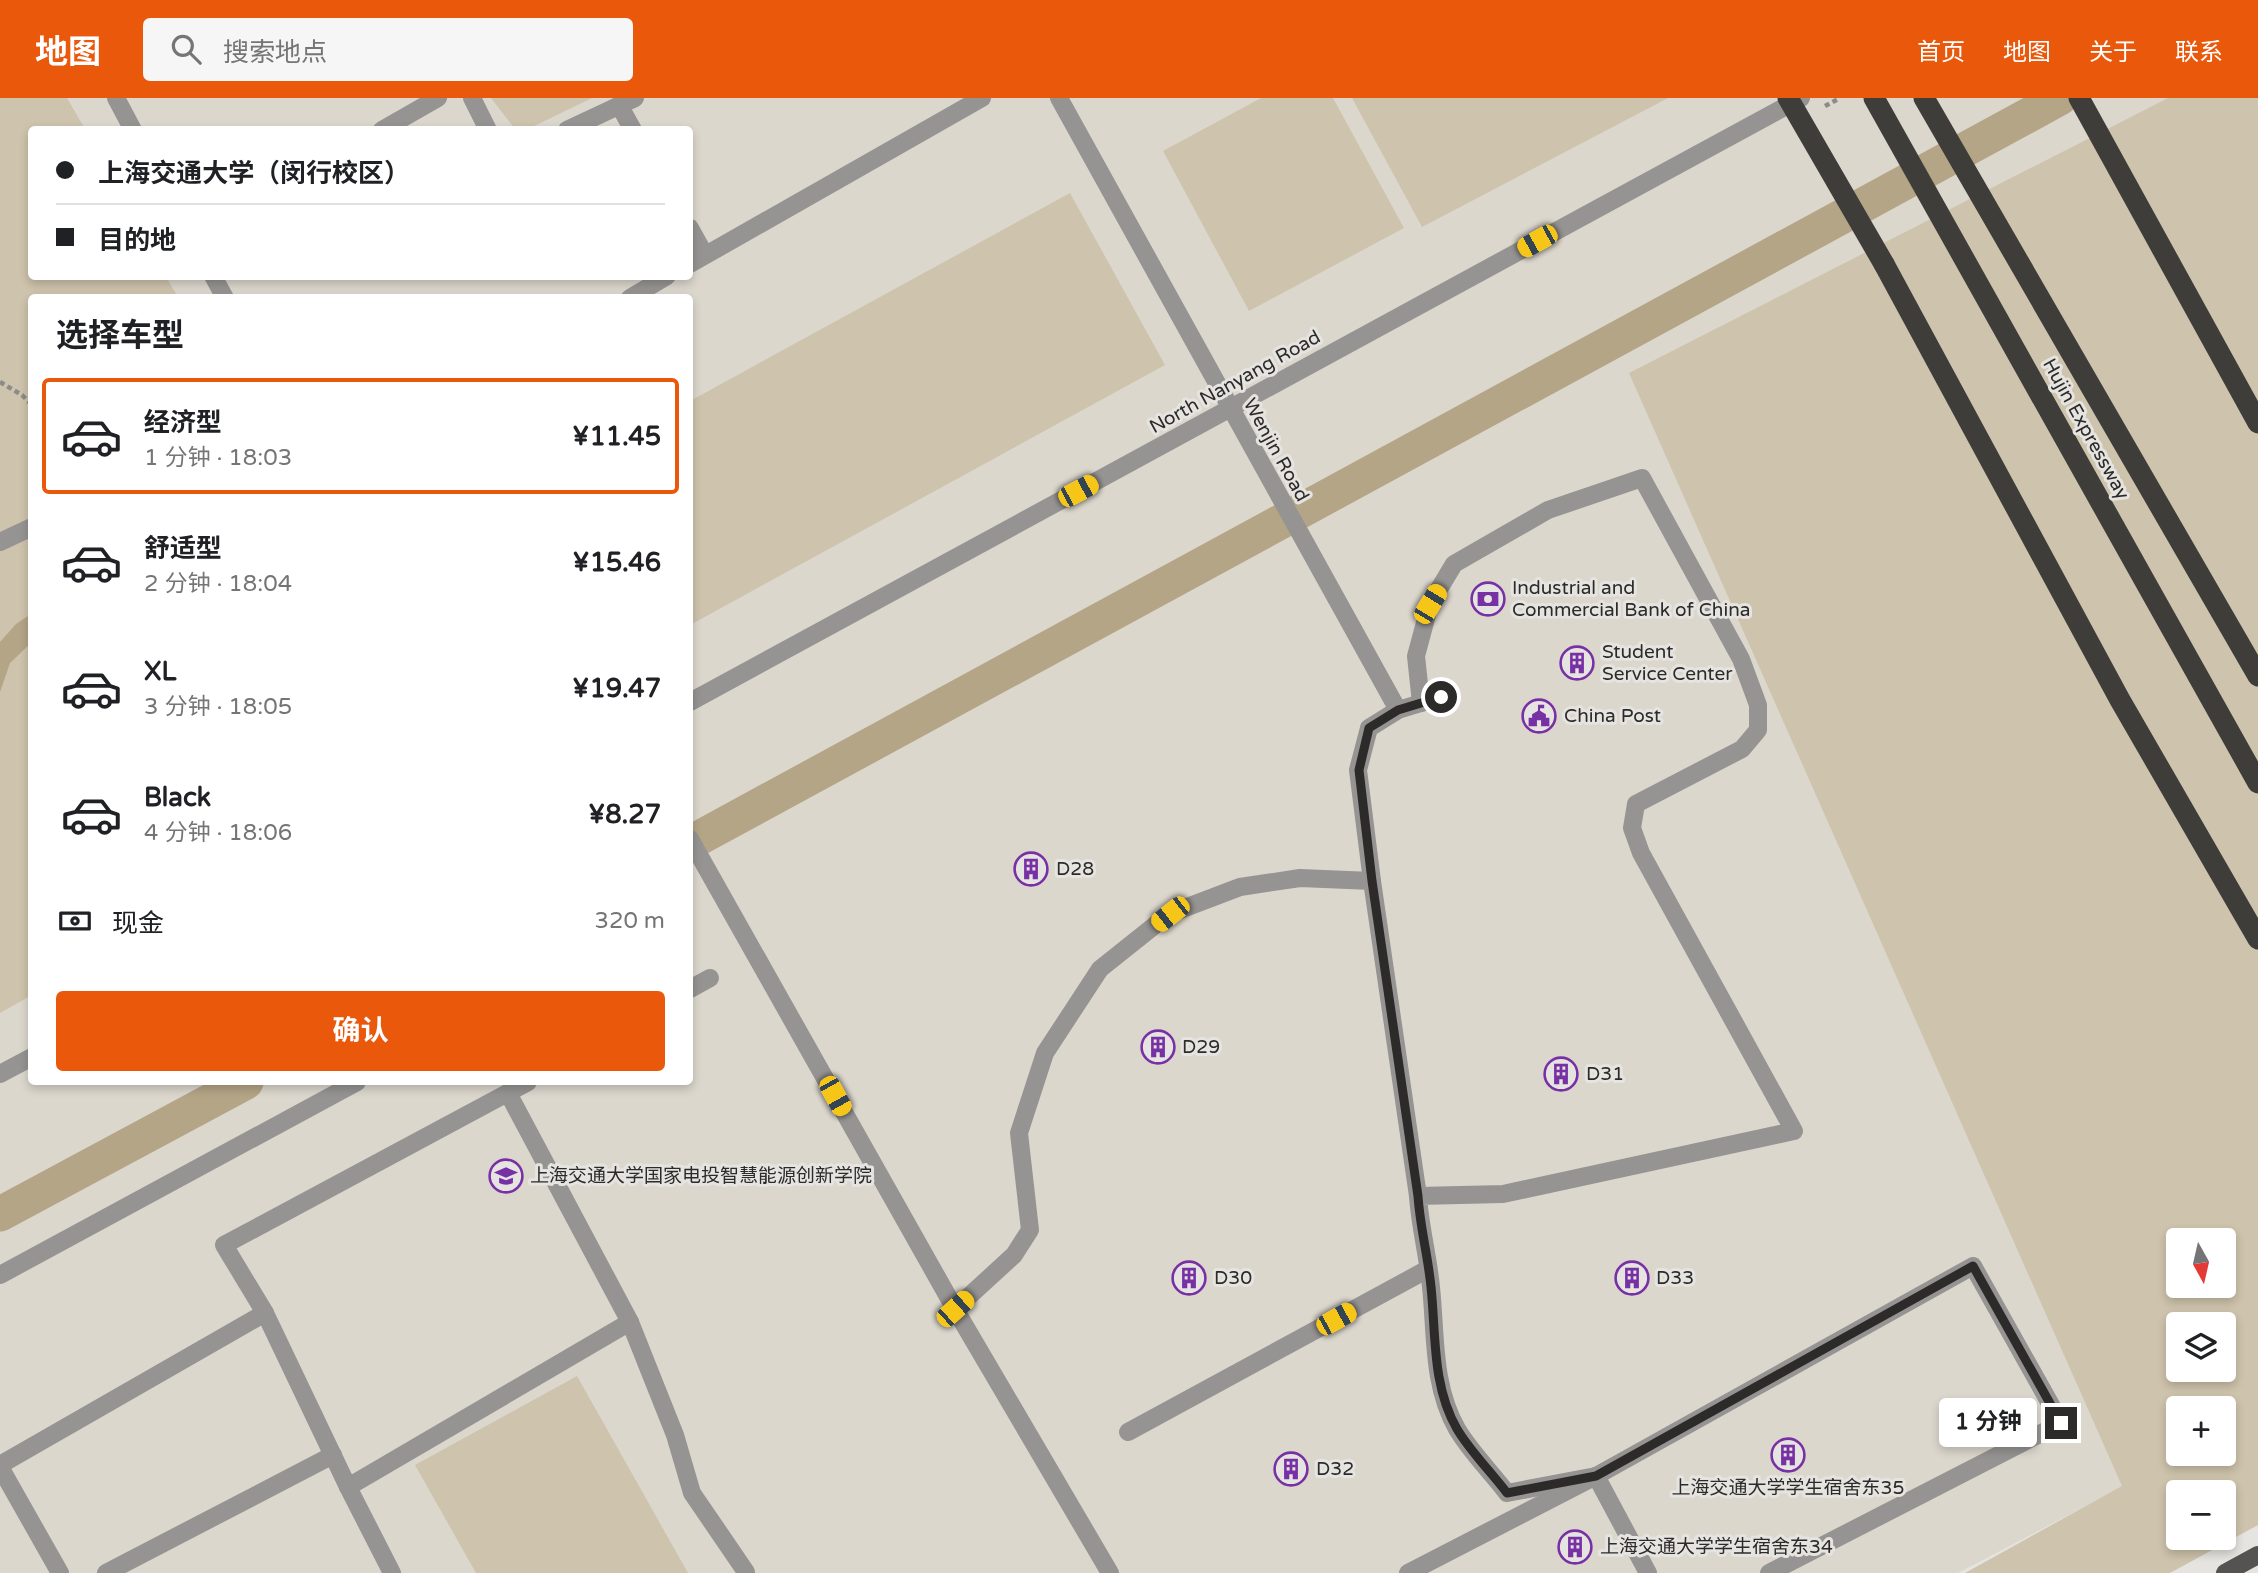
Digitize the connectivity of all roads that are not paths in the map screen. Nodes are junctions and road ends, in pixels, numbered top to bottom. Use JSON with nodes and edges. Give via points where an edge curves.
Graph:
{"nodes":[{"id":1,"x":116,"y":98,"type":"edge"},
{"id":2,"x":438,"y":98,"type":"edge"},
{"id":3,"x":472,"y":98,"type":"edge"},
{"id":4,"x":982,"y":98,"type":"edge"},
{"id":5,"x":1059,"y":98,"type":"edge"},
{"id":6,"x":1788,"y":98,"type":"edge"},
{"id":7,"x":1801,"y":98,"type":"edge"},
{"id":8,"x":1874,"y":98,"type":"edge"},
{"id":9,"x":1924,"y":98,"type":"edge"},
{"id":10,"x":2080,"y":98,"type":"edge"},
{"id":11,"x":627,"y":102,"type":"edge"},
{"id":12,"x":131,"y":126,"type":"edge"},
{"id":13,"x":389,"y":126,"type":"edge"},
{"id":14,"x":486,"y":126,"type":"edge"},
{"id":15,"x":576,"y":126,"type":"edge"},
{"id":16,"x":632,"y":126,"type":"edge"},
{"id":17,"x":693,"y":242,"type":"edge"},
{"id":18,"x":697,"y":260,"type":"edge"},
{"id":19,"x":660,"y":280,"type":"edge"},
{"id":20,"x":637,"y":294,"type":"edge"},
{"id":21,"x":1229,"y":409,"type":"junction"},
{"id":22,"x":2258,"y":423,"type":"edge"},
{"id":23,"x":28,"y":529,"type":"edge"},
{"id":24,"x":0,"y":542,"type":"edge"},
{"id":25,"x":2258,"y":676,"type":"edge"},
{"id":26,"x":1441,"y":697,"type":"dead end"},
{"id":27,"x":693,"y":700,"type":"edge"},
{"id":28,"x":1422,"y":703,"type":"junction"},
{"id":29,"x":1398,"y":710,"type":"junction"},
{"id":30,"x":2258,"y":783,"type":"edge"},
{"id":31,"x":693,"y":844,"type":"edge"},
{"id":32,"x":1372,"y":881,"type":"junction"},
{"id":33,"x":2258,"y":939,"type":"edge"},
{"id":34,"x":710,"y":978,"type":"dead end"},
{"id":35,"x":693,"y":987,"type":"edge"},
{"id":36,"x":28,"y":1059,"type":"edge"},
{"id":37,"x":0,"y":1074,"type":"edge"},
{"id":38,"x":351,"y":1085,"type":"edge"},
{"id":39,"x":523,"y":1085,"type":"edge"},
{"id":40,"x":508,"y":1093,"type":"junction"},
{"id":41,"x":1418,"y":1196,"type":"junction"},
{"id":42,"x":1428,"y":1269,"type":"junction"},
{"id":43,"x":0,"y":1275,"type":"edge"},
{"id":44,"x":955,"y":1309,"type":"junction"},
{"id":45,"x":265,"y":1313,"type":"junction"},
{"id":46,"x":631,"y":1322,"type":"junction"},
{"id":47,"x":1128,"y":1432,"type":"dead end"},
{"id":48,"x":333,"y":1455,"type":"junction"},
{"id":49,"x":0,"y":1466,"type":"edge"},
{"id":50,"x":1596,"y":1476,"type":"junction"},
{"id":51,"x":348,"y":1487,"type":"junction"},
{"id":52,"x":2258,"y":1555,"type":"edge"},
{"id":53,"x":746,"y":1572,"type":"edge"},
{"id":54,"x":60,"y":1573,"type":"edge"},
{"id":55,"x":106,"y":1573,"type":"edge"},
{"id":56,"x":392,"y":1573,"type":"edge"},
{"id":57,"x":1110,"y":1573,"type":"edge"},
{"id":58,"x":1408,"y":1573,"type":"edge"},
{"id":59,"x":1648,"y":1573,"type":"edge"},
{"id":60,"x":1769,"y":1573,"type":"edge"},
{"id":61,"x":2225,"y":1573,"type":"edge"}],
"edges":[{"from":1,"to":12,"type":"street"},
{"from":2,"to":13,"type":"street"},
{"from":3,"to":14,"type":"street"},
{"from":4,"to":18,"type":"street"},
{"from":5,"to":21,"type":"street","name":"Wenjin Road"},
{"from":6,"to":33,"type":"highway","bridge":true,"via":[[1884,264],[2120,700]]},
{"from":7,"to":21,"type":"street","name":"North Nanyang Road"},
{"from":8,"to":30,"type":"highway","name":"Hujin Expressway"},
{"from":9,"to":25,"type":"highway","name":"Hujin Expressway"},
{"from":10,"to":22,"type":"highway"},
{"from":11,"to":15,"type":"street"},
{"from":11,"to":16,"type":"street"},
{"from":17,"to":18,"type":"street"},
{"from":19,"to":20,"type":"street"},
{"from":21,"to":27,"type":"street","name":"North Nanyang Road"},
{"from":21,"to":29,"type":"street","name":"Wenjin Road"},
{"from":23,"to":24,"type":"street"},
{"from":26,"to":28,"type":"street"},
{"from":28,"to":29,"type":"street"},
{"from":28,"to":41,"type":"street","via":[[1416,656],[1430,604],[1454,564],[1548,510],[1642,478],[1741,659],[1758,705],[1758,730],[1742,749],[1636,804],[1632,828],[1641,853],[1794,1131],[1503,1194]]},
{"from":29,"to":32,"type":"street","via":[[1369,728],[1359,770]]},
{"from":31,"to":44,"type":"street"},
{"from":32,"to":41,"type":"street"},
{"from":32,"to":44,"type":"street","via":[[1300,878],[1240,887],[1170,914],[1100,969],[1045,1053],[1019,1133],[1030,1230],[1014,1255]]},
{"from":34,"to":35,"type":"street"},
{"from":36,"to":37,"type":"street"},
{"from":38,"to":43,"type":"street"},
{"from":39,"to":40,"type":"street"},
{"from":40,"to":45,"type":"street","via":[[224,1245]]},
{"from":40,"to":46,"type":"street"},
{"from":41,"to":42,"type":"street"},
{"from":42,"to":47,"type":"street"},
{"from":42,"to":50,"type":"street","via":[[1441,1388],[1457,1429],[1507,1493]]},
{"from":44,"to":57,"type":"street"},
{"from":45,"to":48,"type":"street"},
{"from":45,"to":49,"type":"street"},
{"from":46,"to":51,"type":"street"},
{"from":46,"to":53,"type":"street","via":[[692,1493]]},
{"from":48,"to":51,"type":"street"},
{"from":48,"to":55,"type":"street"},
{"from":49,"to":54,"type":"street"},
{"from":50,"to":58,"type":"street"},
{"from":50,"to":59,"type":"street"},
{"from":50,"to":60,"type":"street","via":[[1973,1266],[2061,1423]]},
{"from":51,"to":56,"type":"street"},
{"from":52,"to":61,"type":"main road"}]}
